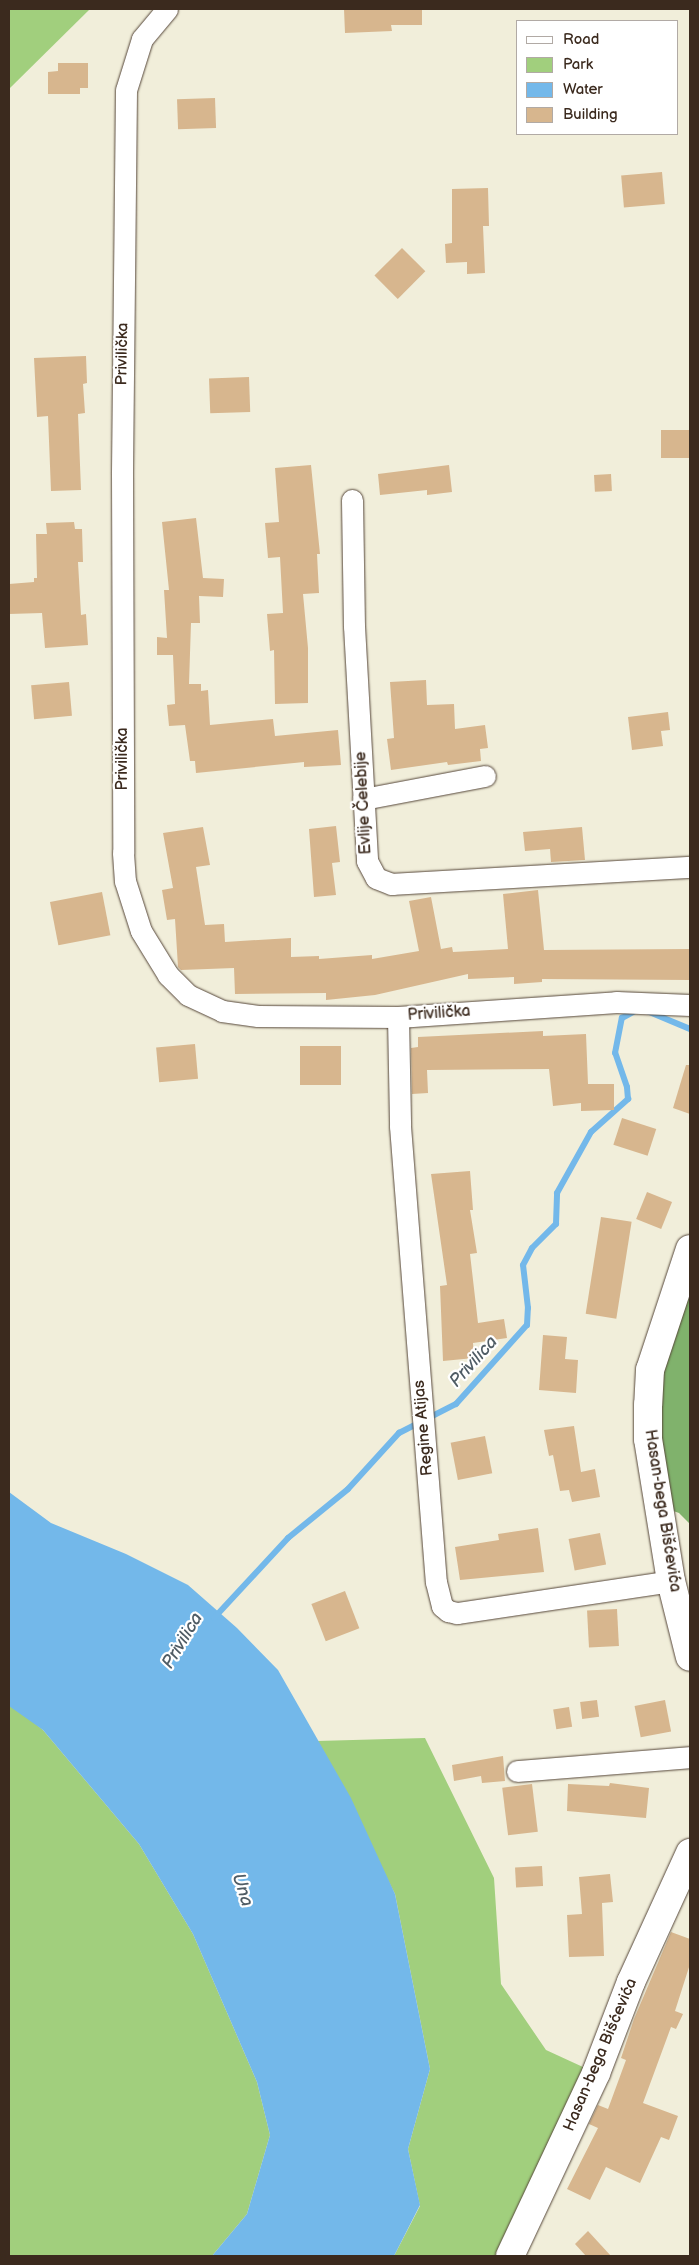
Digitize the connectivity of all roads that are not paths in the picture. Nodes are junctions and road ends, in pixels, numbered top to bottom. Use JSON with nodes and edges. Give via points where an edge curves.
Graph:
{"nodes":[{"id":1,"x":167,"y":9,"type":"edge"},
{"id":2,"x":352,"y":500,"type":"dead end"},
{"id":3,"x":485,"y":776,"type":"dead end"},
{"id":4,"x":363,"y":799,"type":"junction"},
{"id":5,"x":690,"y":867,"type":"edge"},
{"id":6,"x":690,"y":1006,"type":"edge"},
{"id":7,"x":398,"y":1017,"type":"junction"},
{"id":8,"x":690,"y":1249,"type":"edge"},
{"id":9,"x":671,"y":1581,"type":"junction"},
{"id":10,"x":690,"y":1658,"type":"edge"},
{"id":11,"x":690,"y":1757,"type":"edge"},
{"id":12,"x":517,"y":1771,"type":"dead end"},
{"id":13,"x":690,"y":1853,"type":"edge"},
{"id":14,"x":510,"y":2256,"type":"edge"}],
"edges":[{"from":1,"to":7,"type":"street","name":"Privilička","via":[[142,39],[126,90],[122,474],[125,881],[132,908],[154,954],[175,981],[204,1004],[222,1011],[258,1016]]},
{"from":2,"to":4,"type":"street","name":"Evlije Čelebije"},
{"from":3,"to":4,"type":"street"},
{"from":4,"to":5,"type":"street","name":"Evlije Čelebije","via":[[367,861],[376,878],[392,884]]},
{"from":6,"to":7,"type":"street","name":"Privilička","via":[[616,1002]]},
{"from":7,"to":9,"type":"street","name":"Regine Atijas","via":[[402,1145],[436,1582],[442,1606],[457,1612]]},
{"from":8,"to":9,"type":"street","name":"Hasan-bega Bišćevića","via":[[650,1370],[648,1439]]},
{"from":9,"to":10,"type":"street","name":"Hasan-bega Bišćevića"},
{"from":11,"to":12,"type":"street"},
{"from":13,"to":14,"type":"street","name":"Hasan-bega Bišćevića","via":[[634,1974],[596,2073]]}]}
